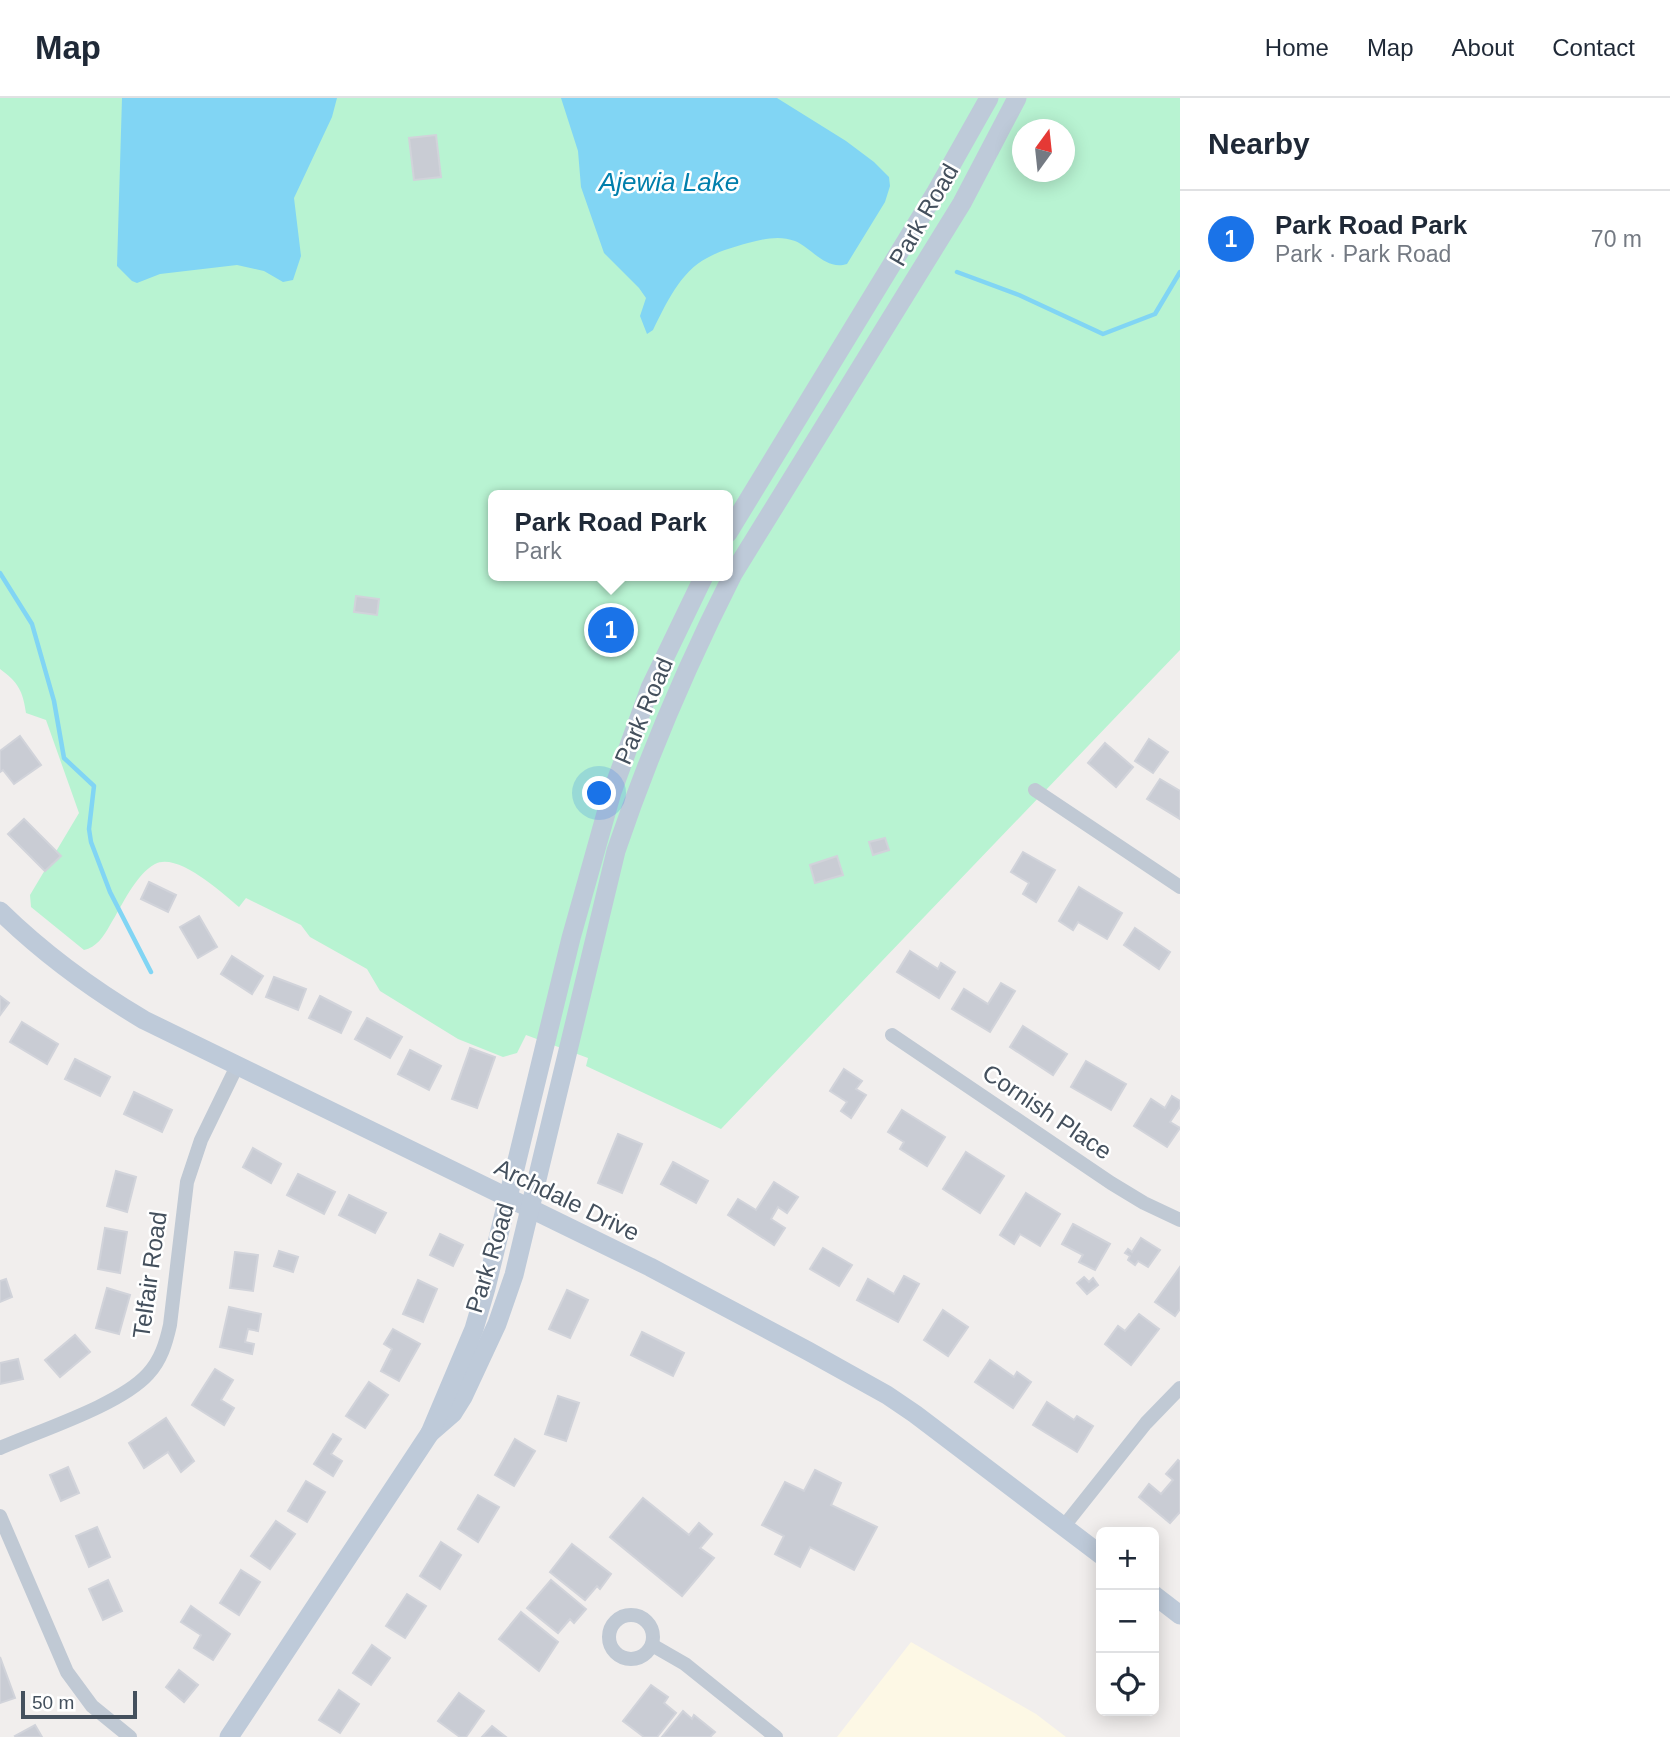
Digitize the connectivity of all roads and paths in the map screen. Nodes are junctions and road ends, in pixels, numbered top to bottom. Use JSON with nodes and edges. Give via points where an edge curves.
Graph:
{"nodes":[{"id":1,"x":989,"y":98,"type":"edge"},
{"id":2,"x":1017,"y":98,"type":"edge"},
{"id":3,"x":733,"y":525,"type":"edge"},
{"id":4,"x":733,"y":574,"type":"edge"},
{"id":5,"x":702,"y":581,"type":"edge"},
{"id":6,"x":730,"y":581,"type":"edge"},
{"id":7,"x":1035,"y":790,"type":"dead end"},
{"id":8,"x":1180,"y":887,"type":"edge"},
{"id":9,"x":0,"y":911,"type":"edge"},
{"id":10,"x":892,"y":1035,"type":"dead end"},
{"id":11,"x":237,"y":1066,"type":"junction"},
{"id":12,"x":508,"y":1199,"type":"junction"},
{"id":13,"x":531,"y":1210,"type":"junction"},
{"id":14,"x":1180,"y":1220,"type":"edge"},
{"id":15,"x":1180,"y":1388,"type":"edge"},
{"id":16,"x":430,"y":1433,"type":"junction"},
{"id":17,"x":0,"y":1448,"type":"edge"},
{"id":18,"x":0,"y":1516,"type":"edge"},
{"id":19,"x":1064,"y":1526,"type":"junction"},
{"id":20,"x":5,"y":1542,"type":"edge"},
{"id":21,"x":1096,"y":1551,"type":"edge"},
{"id":22,"x":1159,"y":1599,"type":"edge"},
{"id":23,"x":1180,"y":1615,"type":"edge"},
{"id":24,"x":652,"y":1645,"type":"dead end"},
{"id":25,"x":130,"y":1737,"type":"edge"},
{"id":26,"x":229,"y":1737,"type":"edge"},
{"id":27,"x":776,"y":1737,"type":"edge"}],
"edges":[{"from":1,"to":3,"type":"main road","name":"Park Road"},
{"from":2,"to":4,"type":"main road","name":"Park Road","via":[[962,203]]},
{"from":5,"to":12,"type":"main road","name":"Park Road","via":[[650,688],[612,792],[568,950]]},
{"from":6,"to":13,"type":"main road","name":"Park Road","via":[[690,663],[616,851]]},
{"from":7,"to":8,"type":"street"},
{"from":9,"to":11,"type":"main road","name":"Archdale Drive","via":[[101,994]]},
{"from":10,"to":14,"type":"street","name":"Cornish Place","via":[[1111,1183]]},
{"from":11,"to":12,"type":"main road","name":"Archdale Drive"},
{"from":11,"to":17,"type":"street","name":"Telfair Road","via":[[195,1154],[187,1182],[170,1325],[155,1366],[132,1389]]},
{"from":12,"to":13,"type":"main road","name":"Archdale Drive"},
{"from":12,"to":16,"type":"main road","name":"Park Road","via":[[474,1329]]},
{"from":13,"to":16,"type":"main road","name":"Park Road","via":[[510,1287],[480,1365],[453,1413]]},
{"from":13,"to":19,"type":"main road","name":"Archdale Drive","via":[[662,1273],[887,1395]]},
{"from":15,"to":19,"type":"street","via":[[1146,1423]]},
{"from":16,"to":26,"type":"main road","name":"Park Road"},
{"from":18,"to":20,"type":"street"},
{"from":19,"to":21,"type":"main road","name":"Archdale Drive"},
{"from":20,"to":25,"type":"street","via":[[67,1672],[92,1706]]},
{"from":22,"to":23,"type":"main road"},
{"from":24,"to":27,"type":"street","via":[[685,1664]]}]}
